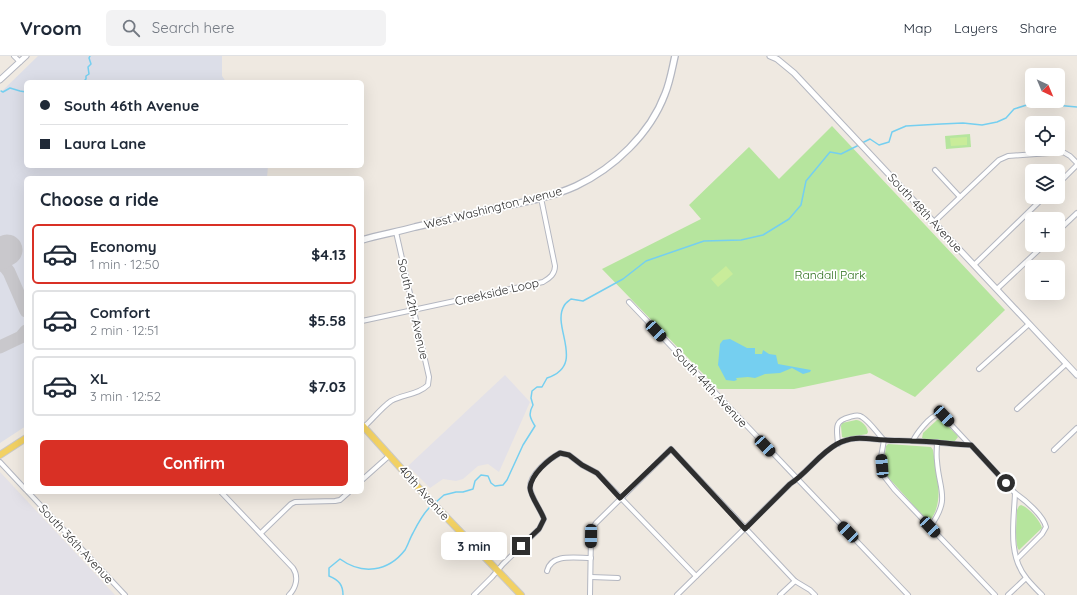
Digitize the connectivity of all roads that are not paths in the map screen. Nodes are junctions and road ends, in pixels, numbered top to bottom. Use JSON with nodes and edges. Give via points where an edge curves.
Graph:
{"nodes":[{"id":1,"x":14,"y":56,"type":"edge"},
{"id":2,"x":26,"y":56,"type":"edge"},
{"id":3,"x":675,"y":56,"type":"edge"},
{"id":4,"x":770,"y":56,"type":"edge"},
{"id":5,"x":20,"y":62,"type":"junction"},
{"id":6,"x":0,"y":80,"type":"edge"},
{"id":7,"x":1077,"y":164,"type":"edge"},
{"id":8,"x":935,"y":170,"type":"dead end"},
{"id":9,"x":1065,"y":177,"type":"edge"},
{"id":10,"x":960,"y":197,"type":"junction"},
{"id":11,"x":541,"y":198,"type":"junction"},
{"id":12,"x":1037,"y":204,"type":"edge"},
{"id":13,"x":1077,"y":213,"type":"edge"},
{"id":14,"x":934,"y":222,"type":"junction"},
{"id":15,"x":1065,"y":224,"type":"edge"},
{"id":16,"x":396,"y":232,"type":"junction"},
{"id":17,"x":364,"y":240,"type":"edge"},
{"id":18,"x":1036,"y":252,"type":"edge"},
{"id":19,"x":974,"y":265,"type":"junction"},
{"id":20,"x":996,"y":289,"type":"junction"},
{"id":21,"x":629,"y":302,"type":"dead end"},
{"id":22,"x":414,"y":310,"type":"junction"},
{"id":23,"x":364,"y":321,"type":"edge"},
{"id":24,"x":1029,"y":324,"type":"junction"},
{"id":25,"x":1066,"y":364,"type":"junction"},
{"id":26,"x":979,"y":369,"type":"dead end"},
{"id":27,"x":1077,"y":376,"type":"edge"},
{"id":28,"x":1017,"y":409,"type":"dead end"},
{"id":29,"x":364,"y":425,"type":"edge"},
{"id":30,"x":364,"y":427,"type":"edge"},
{"id":31,"x":1077,"y":428,"type":"edge"},
{"id":32,"x":24,"y":439,"type":"edge"},
{"id":33,"x":884,"y":440,"type":"junction"},
{"id":34,"x":913,"y":441,"type":"junction"},
{"id":35,"x":937,"y":442,"type":"junction"},
{"id":36,"x":838,"y":444,"type":"junction"},
{"id":37,"x":971,"y":445,"type":"junction"},
{"id":38,"x":1054,"y":450,"type":"dead end"},
{"id":39,"x":0,"y":455,"type":"edge"},
{"id":40,"x":390,"y":455,"type":"junction"},
{"id":41,"x":0,"y":462,"type":"edge"},
{"id":42,"x":364,"y":478,"type":"edge"},
{"id":43,"x":797,"y":480,"type":"junction"},
{"id":44,"x":24,"y":488,"type":"edge"},
{"id":45,"x":1015,"y":493,"type":"junction"},
{"id":46,"x":30,"y":494,"type":"edge"},
{"id":47,"x":223,"y":494,"type":"edge"},
{"id":48,"x":347,"y":494,"type":"edge"},
{"id":49,"x":620,"y":498,"type":"junction"},
{"id":50,"x":930,"y":527,"type":"junction"},
{"id":51,"x":745,"y":529,"type":"junction"},
{"id":52,"x":261,"y":533,"type":"junction"},
{"id":53,"x":591,"y":558,"type":"junction"},
{"id":54,"x":1017,"y":559,"type":"junction"},
{"id":55,"x":498,"y":571,"type":"junction"},
{"id":56,"x":547,"y":571,"type":"dead end"},
{"id":57,"x":696,"y":576,"type":"junction"},
{"id":58,"x":591,"y":577,"type":"junction"},
{"id":59,"x":618,"y":578,"type":"dead end"},
{"id":60,"x":1026,"y":578,"type":"junction"},
{"id":61,"x":795,"y":581,"type":"junction"},
{"id":62,"x":125,"y":595,"type":"edge"},
{"id":63,"x":289,"y":595,"type":"edge"},
{"id":64,"x":474,"y":595,"type":"edge"},
{"id":65,"x":521,"y":595,"type":"edge"},
{"id":66,"x":590,"y":595,"type":"edge"},
{"id":67,"x":677,"y":595,"type":"edge"},
{"id":68,"x":780,"y":595,"type":"edge"},
{"id":69,"x":815,"y":595,"type":"edge"},
{"id":70,"x":908,"y":595,"type":"edge"},
{"id":71,"x":995,"y":595,"type":"edge"},
{"id":72,"x":1008,"y":595,"type":"edge"},
{"id":73,"x":1042,"y":595,"type":"edge"}],
"edges":[{"from":1,"to":5,"type":"street"},
{"from":2,"to":5,"type":"street"},
{"from":3,"to":11,"type":"main road","name":"West Washington Avenue","via":[[664,95],[648,126],[637,140],[606,168],[590,178],[576,186]]},
{"from":4,"to":14,"type":"street","name":"South 48th Avenue","via":[[794,73]]},
{"from":5,"to":6,"type":"street"},
{"from":7,"to":9,"type":"street"},
{"from":7,"to":10,"type":"street","via":[[1063,152],[1008,156],[997,162]]},
{"from":8,"to":10,"type":"street"},
{"from":10,"to":14,"type":"street"},
{"from":11,"to":16,"type":"main road","name":"West Washington Avenue"},
{"from":11,"to":22,"type":"street","name":"Creekside Loop","via":[[555,266],[553,275],[548,279]]},
{"from":12,"to":19,"type":"street"},
{"from":13,"to":15,"type":"street"},
{"from":14,"to":19,"type":"street","name":"South 48th Avenue"},
{"from":16,"to":17,"type":"main road","name":"West Washington Avenue"},
{"from":16,"to":22,"type":"street","name":"South 42th Avenue"},
{"from":18,"to":20,"type":"street"},
{"from":19,"to":20,"type":"street","name":"South 48th Avenue"},
{"from":20,"to":24,"type":"street","name":"South 48th Avenue"},
{"from":21,"to":43,"type":"street","name":"South 44th Avenue"},
{"from":22,"to":23,"type":"street","name":"Creekside Loop"},
{"from":22,"to":29,"type":"street","name":"South 42th Avenue","via":[[429,377],[428,385],[420,391],[389,402]]},
{"from":24,"to":25,"type":"street","name":"South 48th Avenue"},
{"from":24,"to":26,"type":"street"},
{"from":25,"to":27,"type":"street","name":"South 48th Avenue"},
{"from":25,"to":28,"type":"street"},
{"from":30,"to":40,"type":"main road","name":"40th Avenue"},
{"from":31,"to":38,"type":"street"},
{"from":32,"to":39,"type":"main road"},
{"from":33,"to":34,"type":"street"},
{"from":33,"to":36,"type":"street","via":[[855,438]]},
{"from":33,"to":36,"type":"street","via":[[863,417],[857,415],[842,419],[837,425]]},
{"from":33,"to":50,"type":"street","via":[[881,457],[883,475]]},
{"from":34,"to":35,"type":"street"},
{"from":34,"to":37,"type":"street","via":[[918,432],[937,414],[944,416]]},
{"from":35,"to":37,"type":"street"},
{"from":35,"to":50,"type":"street","via":[[937,461],[943,498]]},
{"from":36,"to":43,"type":"street"},
{"from":37,"to":45,"type":"street"},
{"from":40,"to":42,"type":"street"},
{"from":40,"to":55,"type":"main road","name":"40th Avenue"},
{"from":41,"to":44,"type":"street","name":"South 36th Avenue"},
{"from":43,"to":51,"type":"street"},
{"from":43,"to":70,"type":"street","name":"South 44th Avenue"},
{"from":45,"to":54,"type":"street","via":[[1013,548]]},
{"from":45,"to":54,"type":"street","via":[[1026,501],[1046,527]]},
{"from":46,"to":62,"type":"street","name":"South 36th Avenue"},
{"from":47,"to":52,"type":"street"},
{"from":48,"to":52,"type":"street","via":[[335,501],[295,502]]},
{"from":49,"to":51,"type":"street","via":[[671,449]]},
{"from":49,"to":53,"type":"street","via":[[592,529]]},
{"from":49,"to":55,"type":"street","via":[[597,473],[569,455],[560,453],[548,460],[532,479],[530,488],[544,519],[539,529]]},
{"from":49,"to":57,"type":"street"},
{"from":50,"to":71,"type":"street"},
{"from":51,"to":57,"type":"street"},
{"from":51,"to":61,"type":"street"},
{"from":52,"to":63,"type":"street","via":[[296,572],[295,589]]},
{"from":53,"to":56,"type":"street","via":[[554,560],[548,565]]},
{"from":53,"to":58,"type":"street"},
{"from":54,"to":60,"type":"street"},
{"from":55,"to":64,"type":"street"},
{"from":55,"to":65,"type":"main road","name":"40th Avenue"},
{"from":57,"to":67,"type":"street"},
{"from":58,"to":59,"type":"street"},
{"from":58,"to":66,"type":"street"},
{"from":60,"to":72,"type":"street"},
{"from":60,"to":73,"type":"street"},
{"from":61,"to":68,"type":"street"},
{"from":61,"to":69,"type":"street"}]}
